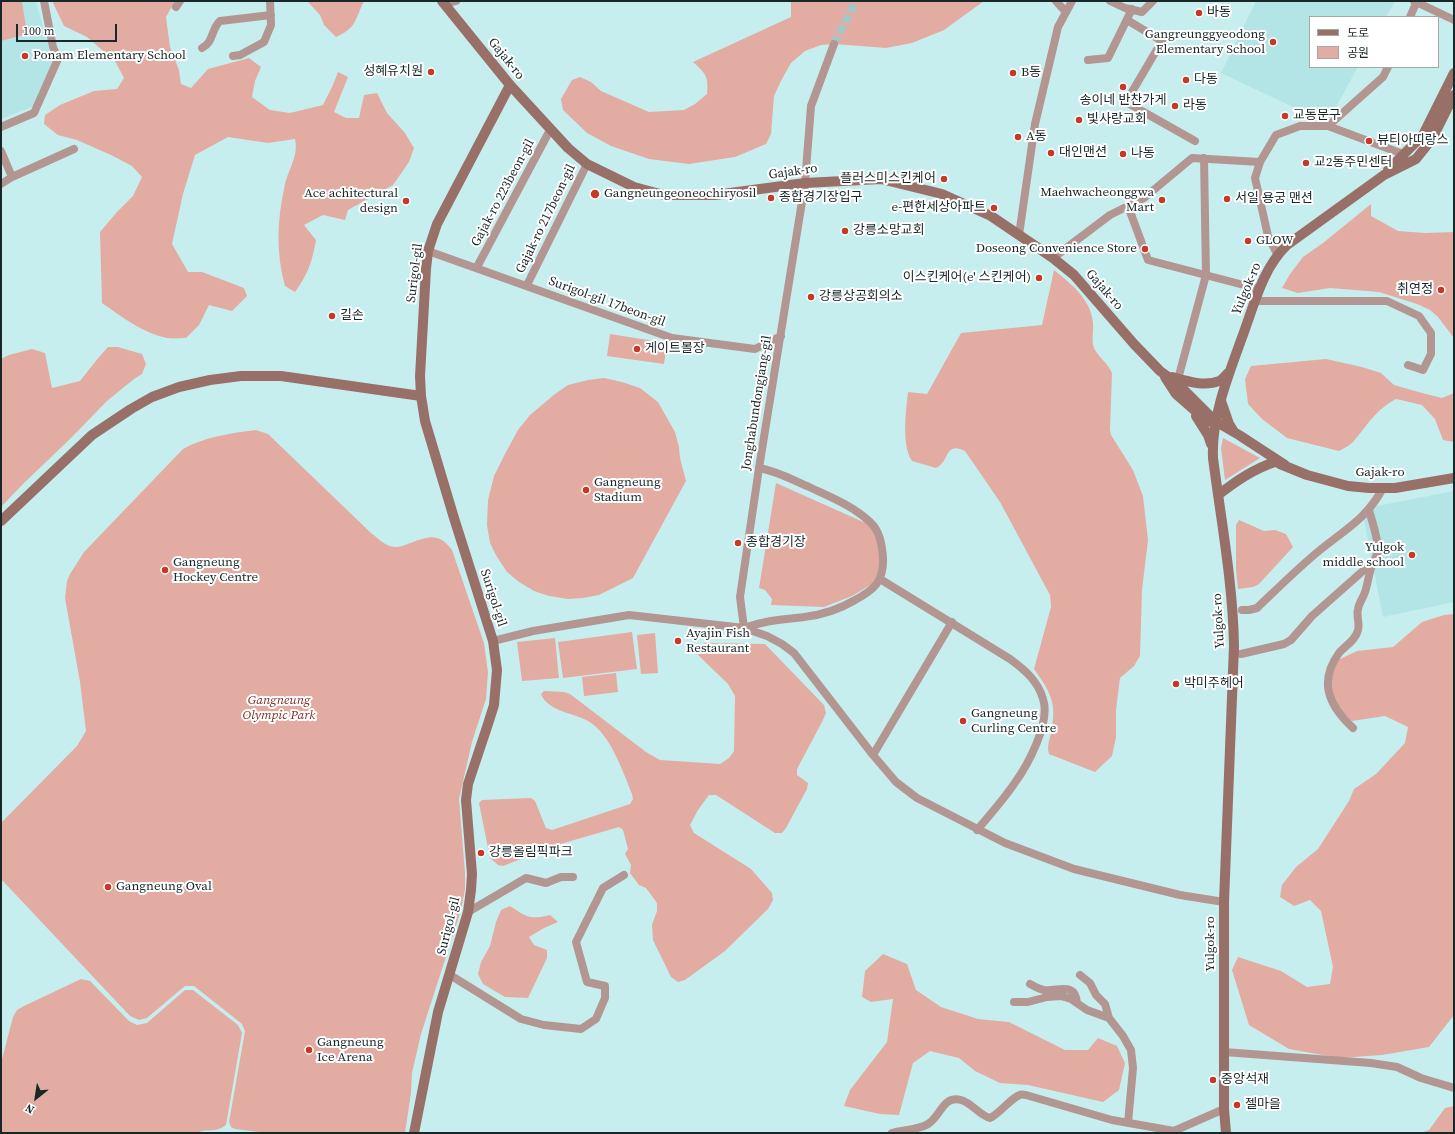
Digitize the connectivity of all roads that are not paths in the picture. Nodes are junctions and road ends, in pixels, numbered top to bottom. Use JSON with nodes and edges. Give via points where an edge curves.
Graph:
{"nodes":[{"id":1,"x":44,"y":1,"type":"edge"},
{"id":2,"x":270,"y":1,"type":"edge"},
{"id":3,"x":456,"y":1,"type":"edge"},
{"id":4,"x":1056,"y":1,"type":"edge"},
{"id":5,"x":1072,"y":1,"type":"edge"},
{"id":6,"x":1110,"y":1,"type":"edge"},
{"id":7,"x":1154,"y":1,"type":"edge"},
{"id":8,"x":1415,"y":2,"type":"edge"},
{"id":9,"x":443,"y":3,"type":"edge"},
{"id":10,"x":1132,"y":9,"type":"junction"},
{"id":11,"x":1066,"y":12,"type":"junction"},
{"id":12,"x":271,"y":15,"type":"junction"},
{"id":13,"x":1410,"y":16,"type":"edge"},
{"id":14,"x":1127,"y":20,"type":"junction"},
{"id":15,"x":1454,"y":20,"type":"edge"},
{"id":16,"x":834,"y":44,"type":"tunnel mouth"},
{"id":17,"x":202,"y":48,"type":"dead end"},
{"id":18,"x":233,"y":56,"type":"dead end"},
{"id":19,"x":1088,"y":60,"type":"dead end"},
{"id":20,"x":1388,"y":68,"type":"edge"},
{"id":21,"x":1454,"y":73,"type":"edge"},
{"id":22,"x":510,"y":85,"type":"junction"},
{"id":23,"x":1454,"y":96,"type":"edge"},
{"id":24,"x":1448,"y":105,"type":"edge"},
{"id":25,"x":1328,"y":126,"type":"junction"},
{"id":26,"x":1,"y":127,"type":"edge"},
{"id":27,"x":550,"y":130,"type":"junction"},
{"id":28,"x":1195,"y":141,"type":"dead end"},
{"id":29,"x":74,"y":149,"type":"dead end"},
{"id":30,"x":1,"y":151,"type":"edge"},
{"id":31,"x":1403,"y":154,"type":"junction"},
{"id":32,"x":1204,"y":158,"type":"junction"},
{"id":33,"x":1260,"y":162,"type":"junction"},
{"id":34,"x":587,"y":164,"type":"junction"},
{"id":35,"x":1384,"y":175,"type":"junction"},
{"id":36,"x":12,"y":177,"type":"junction"},
{"id":37,"x":805,"y":183,"type":"junction"},
{"id":38,"x":1,"y":184,"type":"edge"},
{"id":39,"x":1128,"y":206,"type":"junction"},
{"id":40,"x":1019,"y":235,"type":"junction"},
{"id":41,"x":428,"y":251,"type":"junction"},
{"id":42,"x":1277,"y":254,"type":"junction"},
{"id":43,"x":1053,"y":258,"type":"junction"},
{"id":44,"x":477,"y":267,"type":"junction"},
{"id":45,"x":1206,"y":275,"type":"junction"},
{"id":46,"x":526,"y":285,"type":"junction"},
{"id":47,"x":1259,"y":289,"type":"junction"},
{"id":48,"x":1255,"y":301,"type":"junction"},
{"id":49,"x":781,"y":336,"type":"junction"},
{"id":50,"x":1408,"y":365,"type":"dead end"},
{"id":51,"x":1229,"y":372,"type":"junction"},
{"id":52,"x":1164,"y":373,"type":"junction"},
{"id":53,"x":1178,"y":379,"type":"junction"},
{"id":54,"x":1176,"y":394,"type":"junction"},
{"id":55,"x":421,"y":396,"type":"junction"},
{"id":56,"x":1221,"y":401,"type":"junction"},
{"id":57,"x":1215,"y":424,"type":"junction"},
{"id":58,"x":1234,"y":432,"type":"junction"},
{"id":59,"x":1212,"y":446,"type":"junction"},
{"id":60,"x":1275,"y":462,"type":"junction"},
{"id":61,"x":1285,"y":465,"type":"junction"},
{"id":62,"x":759,"y":468,"type":"junction"},
{"id":63,"x":1454,"y":478,"type":"edge"},
{"id":64,"x":1383,"y":488,"type":"junction"},
{"id":65,"x":1218,"y":495,"type":"junction"},
{"id":66,"x":1369,"y":510,"type":"junction"},
{"id":67,"x":1,"y":521,"type":"edge"},
{"id":68,"x":1373,"y":562,"type":"junction"},
{"id":69,"x":880,"y":579,"type":"junction"},
{"id":70,"x":1242,"y":610,"type":"dead end"},
{"id":71,"x":952,"y":622,"type":"junction"},
{"id":72,"x":744,"y":628,"type":"junction"},
{"id":73,"x":494,"y":641,"type":"junction"},
{"id":74,"x":1241,"y":654,"type":"dead end"},
{"id":75,"x":1353,"y":728,"type":"dead end"},
{"id":76,"x":873,"y":755,"type":"junction"},
{"id":77,"x":978,"y":830,"type":"junction"},
{"id":78,"x":624,"y":875,"type":"dead end"},
{"id":79,"x":573,"y":877,"type":"dead end"},
{"id":80,"x":1227,"y":902,"type":"junction"},
{"id":81,"x":468,"y":912,"type":"junction"},
{"id":82,"x":450,"y":975,"type":"junction"},
{"id":83,"x":1080,"y":976,"type":"dead end"},
{"id":84,"x":1030,"y":984,"type":"dead end"},
{"id":85,"x":1014,"y":1002,"type":"dead end"},
{"id":86,"x":1077,"y":1003,"type":"junction"},
{"id":87,"x":1109,"y":1018,"type":"junction"},
{"id":88,"x":1224,"y":1052,"type":"junction"},
{"id":89,"x":1454,"y":1088,"type":"edge"},
{"id":90,"x":1224,"y":1109,"type":"junction"},
{"id":91,"x":1128,"y":1123,"type":"junction"},
{"id":92,"x":1174,"y":1132,"type":"edge"},
{"id":93,"x":414,"y":1133,"type":"edge"},
{"id":94,"x":892,"y":1133,"type":"edge"},
{"id":95,"x":1226,"y":1133,"type":"edge"}],
"edges":[{"from":1,"to":26,"type":"street","via":[[52,47],[58,59],[34,113]]},
{"from":2,"to":12,"type":"street"},
{"from":3,"to":9,"type":"street"},
{"from":4,"to":11,"type":"street"},
{"from":5,"to":11,"type":"street"},
{"from":6,"to":10,"type":"street"},
{"from":7,"to":10,"type":"street","via":[[1142,12]]},
{"from":8,"to":13,"type":"street"},
{"from":8,"to":15,"type":"street"},
{"from":9,"to":22,"type":"street","name":"Gajak-ro"},
{"from":10,"to":14,"type":"street"},
{"from":11,"to":40,"type":"street","via":[[1058,27],[1035,124]]},
{"from":12,"to":17,"type":"street","via":[[220,21],[209,42]]},
{"from":12,"to":18,"type":"street","via":[[271,25],[264,42]]},
{"from":14,"to":19,"type":"street","via":[[1108,58]]},
{"from":14,"to":28,"type":"street","via":[[1162,41],[1126,102]]},
{"from":16,"to":37,"type":"street","name":"Jonghabundongjang-gil","via":[[811,106]]},
{"from":20,"to":25,"type":"street","via":[[1383,77]]},
{"from":21,"to":24,"type":"street","name":"Yulgok-ro"},
{"from":22,"to":27,"type":"street","name":"Gajak-ro"},
{"from":22,"to":41,"type":"street","name":"Surigol-gil","via":[[437,224]]},
{"from":23,"to":24,"type":"street","name":"Yulgok-ro"},
{"from":24,"to":31,"type":"street","name":"Yulgok-ro"},
{"from":24,"to":35,"type":"street","name":"Yulgok-ro","via":[[1432,139],[1416,159]]},
{"from":25,"to":31,"type":"street"},
{"from":25,"to":33,"type":"street","via":[[1300,126],[1276,135]]},
{"from":27,"to":34,"type":"street","name":"Gajak-ro"},
{"from":27,"to":44,"type":"street","name":"Gajak-ro 223beon-gil"},
{"from":29,"to":36,"type":"street"},
{"from":30,"to":36,"type":"street"},
{"from":31,"to":35,"type":"street","name":"Yulgok-ro"},
{"from":32,"to":33,"type":"street"},
{"from":32,"to":39,"type":"street","via":[[1192,158],[1144,198]]},
{"from":32,"to":45,"type":"street"},
{"from":33,"to":42,"type":"street","via":[[1255,178],[1268,236]]},
{"from":34,"to":37,"type":"street","name":"Gajak-ro","via":[[634,187],[664,195],[715,195]]},
{"from":34,"to":46,"type":"street","name":"Gajak-ro 217beon-gil"},
{"from":35,"to":42,"type":"street","name":"Yulgok-ro"},
{"from":36,"to":38,"type":"street"},
{"from":37,"to":40,"type":"street","name":"Gajak-ro","via":[[881,178],[942,194],[991,216]]},
{"from":37,"to":49,"type":"street","name":"Jonghabundongjang-gil"},
{"from":39,"to":43,"type":"street","via":[[1110,215]]},
{"from":39,"to":45,"type":"street","via":[[1148,260]]},
{"from":40,"to":43,"type":"street","name":"Gajak-ro"},
{"from":41,"to":44,"type":"street","name":"Surigol-gil 17beon-gil"},
{"from":41,"to":55,"type":"street","name":"Surigol-gil","via":[[420,368]]},
{"from":42,"to":47,"type":"street","name":"Yulgok-ro"},
{"from":43,"to":52,"type":"street","name":"Gajak-ro","via":[[1074,275],[1134,344]]},
{"from":44,"to":46,"type":"street","name":"Surigol-gil 17beon-gil"},
{"from":45,"to":47,"type":"street"},
{"from":45,"to":53,"type":"street"},
{"from":46,"to":49,"type":"street","name":"Surigol-gil 17beon-gil","via":[[672,338],[755,349]]},
{"from":47,"to":48,"type":"street","name":"Yulgok-ro"},
{"from":48,"to":50,"type":"street","via":[[1387,301],[1419,316],[1432,333],[1431,354],[1423,370]]},
{"from":48,"to":51,"type":"street","name":"Yulgok-ro"},
{"from":49,"to":62,"type":"street","name":"Jonghabundongjang-gil"},
{"from":51,"to":53,"type":"street","via":[[1220,381],[1213,382],[1196,383]]},
{"from":51,"to":56,"type":"street","name":"Yulgok-ro"},
{"from":52,"to":53,"type":"street"},
{"from":52,"to":54,"type":"street","name":"Gajak-ro"},
{"from":52,"to":57,"type":"street","name":"Gajak-ro","via":[[1178,384]]},
{"from":54,"to":57,"type":"street","name":"Gajak-ro"},
{"from":54,"to":59,"type":"street","via":[[1198,419]]},
{"from":55,"to":67,"type":"street","via":[[281,376],[241,376],[179,387],[152,397],[92,435]]},
{"from":55,"to":73,"type":"street","name":"Surigol-gil","via":[[427,429]]},
{"from":56,"to":57,"type":"street","name":"Yulgok-ro"},
{"from":56,"to":58,"type":"street"},
{"from":57,"to":58,"type":"street","name":"Gajak-ro"},
{"from":57,"to":59,"type":"street","name":"Yulgok-ro"},
{"from":57,"to":60,"type":"street","name":"Gajak-ro","via":[[1268,460]]},
{"from":58,"to":61,"type":"street","name":"Gajak-ro"},
{"from":59,"to":65,"type":"street","name":"Yulgok-ro"},
{"from":60,"to":61,"type":"street","name":"Gajak-ro"},
{"from":60,"to":65,"type":"street","via":[[1246,475]]},
{"from":61,"to":64,"type":"street","name":"Gajak-ro","via":[[1307,475],[1348,486]]},
{"from":62,"to":69,"type":"street","via":[[773,471],[838,500],[870,522],[880,540],[883,562]]},
{"from":62,"to":72,"type":"street","name":"Jonghabundongjang-gil","via":[[740,597]]},
{"from":63,"to":64,"type":"street","name":"Gajak-ro"},
{"from":64,"to":66,"type":"street"},
{"from":65,"to":80,"type":"street","name":"Yulgok-ro","via":[[1234,623]]},
{"from":66,"to":68,"type":"street","via":[[1378,549]]},
{"from":66,"to":70,"type":"street","via":[[1319,550],[1257,608]]},
{"from":68,"to":74,"type":"street","via":[[1312,616],[1291,640]]},
{"from":68,"to":75,"type":"street","via":[[1358,607],[1358,631],[1332,664],[1328,679],[1327,688],[1335,709]]},
{"from":69,"to":71,"type":"street"},
{"from":69,"to":72,"type":"street","via":[[866,594],[842,607],[810,616],[757,623]]},
{"from":71,"to":76,"type":"street"},
{"from":71,"to":77,"type":"street","via":[[1025,670],[1036,683],[1044,699],[1042,730],[1024,769]]},
{"from":72,"to":73,"type":"street","via":[[626,615],[533,631]]},
{"from":72,"to":76,"type":"street","via":[[767,636],[794,653]]},
{"from":73,"to":81,"type":"street","name":"Surigol-gil","via":[[497,670],[494,704],[468,784],[466,800],[472,874]]},
{"from":76,"to":77,"type":"street","via":[[896,782],[917,798]]},
{"from":77,"to":80,"type":"street","via":[[1012,846],[1074,869],[1180,895]]},
{"from":78,"to":82,"type":"street","via":[[603,888],[576,942],[587,982],[604,986],[605,998],[596,1019],[580,1030],[521,1019]]},
{"from":79,"to":81,"type":"street","via":[[561,877],[546,883],[526,878]]},
{"from":80,"to":88,"type":"street","name":"Yulgok-ro"},
{"from":81,"to":82,"type":"street","name":"Surigol-gil"},
{"from":82,"to":93,"type":"street","name":"Surigol-gil","via":[[438,1012]]},
{"from":83,"to":87,"type":"street","via":[[1090,983],[1105,1004]]},
{"from":84,"to":86,"type":"street","via":[[1043,990],[1070,990],[1074,992]]},
{"from":85,"to":86,"type":"street","via":[[1061,996]]},
{"from":86,"to":87,"type":"street"},
{"from":87,"to":91,"type":"street","via":[[1131,1050],[1133,1068]]},
{"from":88,"to":89,"type":"street","via":[[1397,1067],[1421,1078]]},
{"from":88,"to":90,"type":"street","name":"Yulgok-ro"},
{"from":90,"to":92,"type":"street"},
{"from":90,"to":95,"type":"street","name":"Yulgok-ro"},
{"from":91,"to":92,"type":"street"},
{"from":91,"to":94,"type":"street","via":[[1020,1095],[990,1118],[964,1101],[951,1100],[928,1124]]}]}
